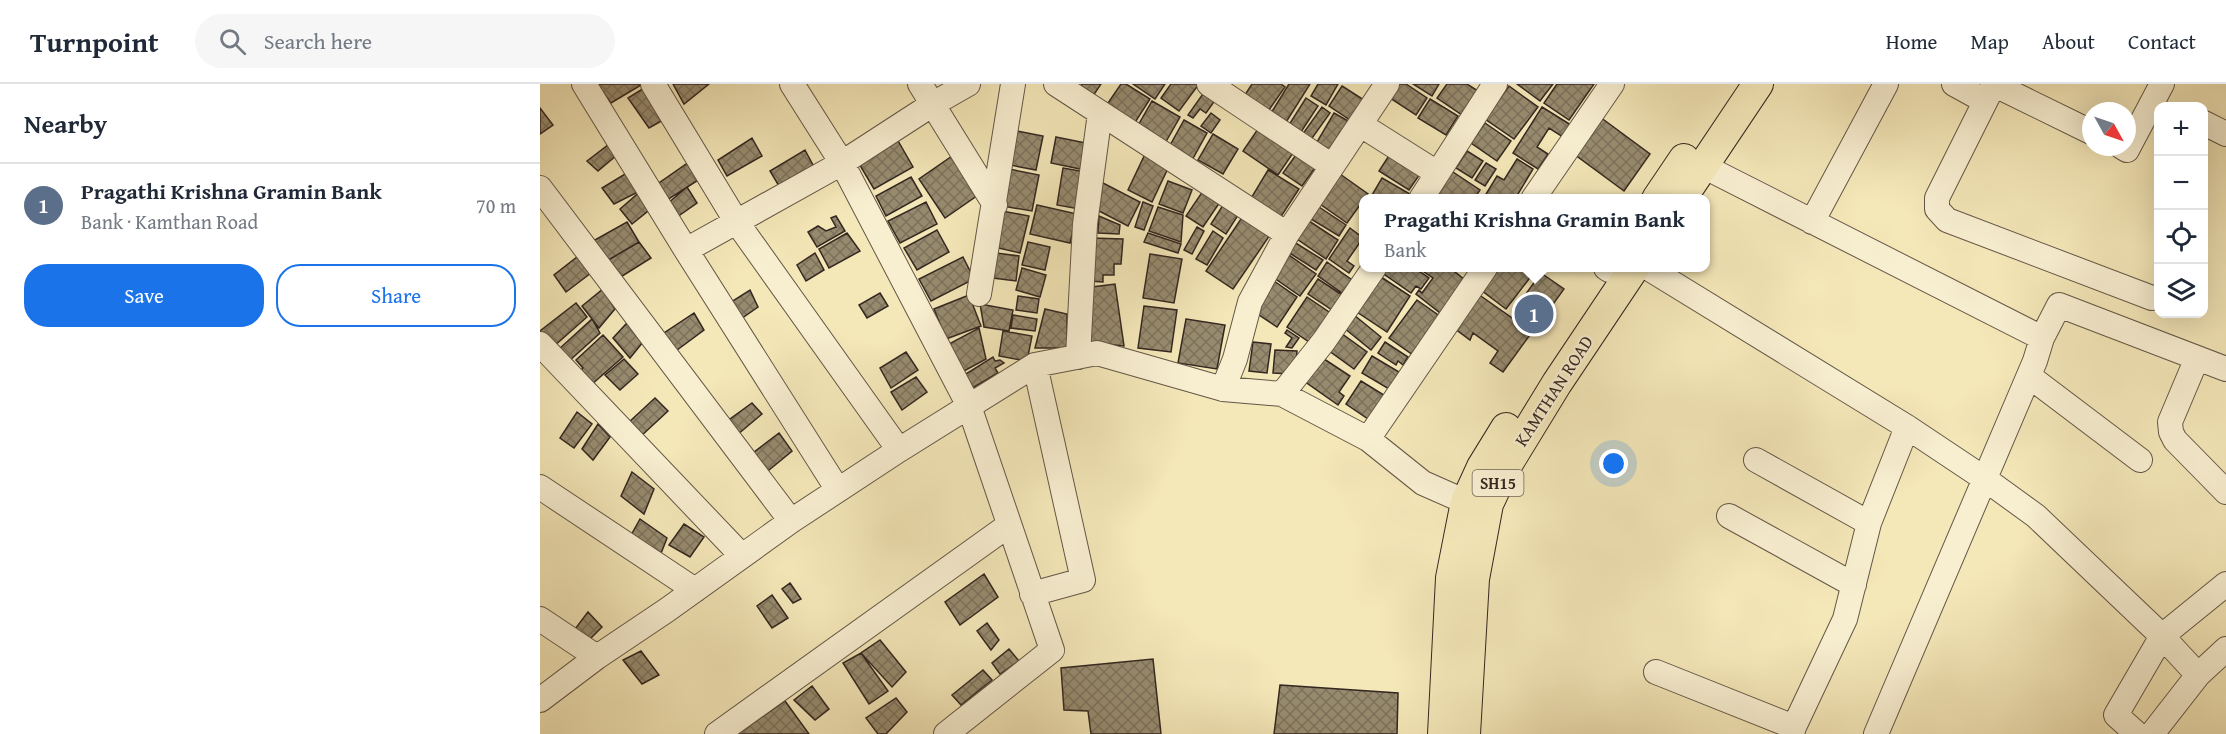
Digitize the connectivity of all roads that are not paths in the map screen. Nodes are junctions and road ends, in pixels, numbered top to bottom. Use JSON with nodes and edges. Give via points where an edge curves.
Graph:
{"nodes":[{"id":1,"x":584,"y":84,"type":"edge"},
{"id":2,"x":653,"y":84,"type":"edge"},
{"id":3,"x":792,"y":84,"type":"edge"},
{"id":4,"x":920,"y":84,"type":"edge"},
{"id":5,"x":968,"y":84,"type":"edge"},
{"id":6,"x":1013,"y":84,"type":"edge"},
{"id":7,"x":1056,"y":84,"type":"edge"},
{"id":8,"x":1209,"y":84,"type":"edge"},
{"id":9,"x":1495,"y":84,"type":"edge"},
{"id":10,"x":1612,"y":84,"type":"edge"},
{"id":11,"x":1886,"y":84,"type":"edge"},
{"id":12,"x":1954,"y":84,"type":"edge"},
{"id":13,"x":1748,"y":85,"type":"edge"},
{"id":14,"x":1376,"y":88,"type":"edge"},
{"id":15,"x":1991,"y":90,"type":"edge"},
{"id":16,"x":2161,"y":97,"type":"edge"},
{"id":17,"x":933,"y":104,"type":"junction"},
{"id":18,"x":1100,"y":114,"type":"junction"},
{"id":19,"x":1361,"y":125,"type":"junction"},
{"id":20,"x":2208,"y":125,"type":"edge"},
{"id":21,"x":2082,"y":128,"type":"edge"},
{"id":22,"x":2226,"y":134,"type":"edge"},
{"id":23,"x":2136,"y":136,"type":"edge"},
{"id":24,"x":842,"y":163,"type":"junction"},
{"id":25,"x":1332,"y":166,"type":"junction"},
{"id":26,"x":1703,"y":166,"type":"junction"},
{"id":27,"x":1437,"y":173,"type":"junction"},
{"id":28,"x":540,"y":188,"type":"edge"},
{"id":29,"x":1424,"y":194,"type":"edge"},
{"id":30,"x":1536,"y":194,"type":"edge"},
{"id":31,"x":1660,"y":194,"type":"edge"},
{"id":32,"x":1684,"y":194,"type":"edge"},
{"id":33,"x":995,"y":205,"type":"junction"},
{"id":34,"x":736,"y":221,"type":"junction"},
{"id":35,"x":1812,"y":222,"type":"junction"},
{"id":36,"x":1287,"y":234,"type":"junction"},
{"id":37,"x":686,"y":250,"type":"junction"},
{"id":38,"x":1371,"y":272,"type":"edge"},
{"id":39,"x":1482,"y":272,"type":"edge"},
{"id":40,"x":1613,"y":272,"type":"edge"},
{"id":41,"x":1656,"y":272,"type":"edge"},
{"id":42,"x":979,"y":294,"type":"dead end"},
{"id":43,"x":2152,"y":298,"type":"dead end"},
{"id":44,"x":2042,"y":338,"type":"junction"},
{"id":45,"x":540,"y":344,"type":"edge"},
{"id":46,"x":1078,"y":357,"type":"junction"},
{"id":47,"x":2197,"y":358,"type":"junction"},
{"id":48,"x":1035,"y":365,"type":"junction"},
{"id":49,"x":2226,"y":369,"type":"edge"},
{"id":50,"x":2029,"y":376,"type":"junction"},
{"id":51,"x":1223,"y":388,"type":"junction"},
{"id":52,"x":1282,"y":394,"type":"junction"},
{"id":53,"x":969,"y":406,"type":"junction"},
{"id":54,"x":1907,"y":427,"type":"junction"},
{"id":55,"x":1368,"y":439,"type":"junction"},
{"id":56,"x":899,"y":450,"type":"junction"},
{"id":57,"x":2139,"y":459,"type":"dead end"},
{"id":58,"x":1756,"y":460,"type":"dead end"},
{"id":59,"x":1985,"y":478,"type":"junction"},
{"id":60,"x":540,"y":487,"type":"edge"},
{"id":61,"x":838,"y":490,"type":"junction"},
{"id":62,"x":2226,"y":492,"type":"edge"},
{"id":63,"x":1477,"y":503,"type":"junction"},
{"id":64,"x":1729,"y":516,"type":"dead end"},
{"id":65,"x":791,"y":521,"type":"junction"},
{"id":66,"x":1869,"y":523,"type":"junction"},
{"id":67,"x":1009,"y":525,"type":"junction"},
{"id":68,"x":742,"y":556,"type":"junction"},
{"id":69,"x":2226,"y":584,"type":"edge"},
{"id":70,"x":1854,"y":585,"type":"junction"},
{"id":71,"x":695,"y":590,"type":"junction"},
{"id":72,"x":1032,"y":594,"type":"junction"},
{"id":73,"x":540,"y":619,"type":"edge"},
{"id":74,"x":2162,"y":636,"type":"junction"},
{"id":75,"x":2226,"y":649,"type":"edge"},
{"id":76,"x":597,"y":657,"type":"junction"},
{"id":77,"x":1656,"y":672,"type":"dead end"},
{"id":78,"x":2198,"y":675,"type":"junction"},
{"id":79,"x":545,"y":691,"type":"edge"},
{"id":80,"x":1793,"y":730,"type":"edge"},
{"id":81,"x":1454,"y":731,"type":"edge"},
{"id":82,"x":717,"y":734,"type":"edge"},
{"id":83,"x":946,"y":734,"type":"edge"},
{"id":84,"x":1876,"y":734,"type":"edge"},
{"id":85,"x":2137,"y":734,"type":"edge"},
{"id":86,"x":2152,"y":734,"type":"edge"}],
"edges":[{"from":1,"to":37,"type":"street"},
{"from":2,"to":34,"type":"street"},
{"from":3,"to":24,"type":"street"},
{"from":4,"to":17,"type":"street"},
{"from":5,"to":17,"type":"street"},
{"from":6,"to":33,"type":"street"},
{"from":7,"to":18,"type":"street"},
{"from":8,"to":25,"type":"street"},
{"from":9,"to":27,"type":"street"},
{"from":10,"to":30,"type":"street"},
{"from":11,"to":35,"type":"street"},
{"from":12,"to":15,"type":"street"},
{"from":13,"to":26,"type":"main road"},
{"from":13,"to":31,"type":"main road"},
{"from":14,"to":19,"type":"street"},
{"from":15,"to":21,"type":"street"},
{"from":15,"to":43,"type":"street","via":[[1937,198],[1937,209],[1947,220]]},
{"from":16,"to":23,"type":"street"},
{"from":17,"to":24,"type":"street"},
{"from":17,"to":33,"type":"street"},
{"from":18,"to":36,"type":"street"},
{"from":18,"to":46,"type":"street","via":[[1085,224]]},
{"from":19,"to":25,"type":"street"},
{"from":19,"to":27,"type":"street"},
{"from":20,"to":22,"type":"street"},
{"from":24,"to":34,"type":"street"},
{"from":24,"to":53,"type":"street"},
{"from":25,"to":36,"type":"street"},
{"from":26,"to":32,"type":"main road"},
{"from":26,"to":35,"type":"street"},
{"from":27,"to":29,"type":"street"},
{"from":28,"to":65,"type":"street"},
{"from":33,"to":42,"type":"street"},
{"from":34,"to":37,"type":"street"},
{"from":34,"to":56,"type":"street"},
{"from":35,"to":44,"type":"street"},
{"from":36,"to":51,"type":"street","via":[[1250,302]]},
{"from":37,"to":61,"type":"street"},
{"from":38,"to":52,"type":"street"},
{"from":39,"to":55,"type":"street"},
{"from":40,"to":63,"type":"main road","name":"KAMTHAN ROAD","number":"SH15","via":[[1557,383],[1505,468]]},
{"from":41,"to":54,"type":"street"},
{"from":44,"to":47,"type":"street","via":[[2059,305]]},
{"from":44,"to":50,"type":"street"},
{"from":45,"to":68,"type":"street"},
{"from":46,"to":48,"type":"street"},
{"from":46,"to":51,"type":"street","via":[[1097,353]]},
{"from":47,"to":49,"type":"street"},
{"from":47,"to":62,"type":"street","via":[[2170,422],[2171,432]]},
{"from":48,"to":53,"type":"street"},
{"from":48,"to":72,"type":"street","via":[[1083,580]]},
{"from":50,"to":57,"type":"street"},
{"from":50,"to":59,"type":"street"},
{"from":51,"to":52,"type":"street"},
{"from":52,"to":55,"type":"street"},
{"from":53,"to":56,"type":"street"},
{"from":53,"to":67,"type":"street"},
{"from":54,"to":59,"type":"street"},
{"from":54,"to":66,"type":"street"},
{"from":55,"to":63,"type":"street","via":[[1423,483]]},
{"from":56,"to":61,"type":"street"},
{"from":58,"to":66,"type":"street"},
{"from":59,"to":74,"type":"street","via":[[2036,516]]},
{"from":59,"to":84,"type":"street"},
{"from":60,"to":71,"type":"street"},
{"from":61,"to":65,"type":"street"},
{"from":63,"to":81,"type":"main road","name":"KAMTHAN ROAD","number":"SH15","via":[[1474,579]]},
{"from":64,"to":70,"type":"street"},
{"from":65,"to":68,"type":"street"},
{"from":66,"to":70,"type":"street"},
{"from":67,"to":72,"type":"street"},
{"from":67,"to":82,"type":"street"},
{"from":68,"to":71,"type":"street"},
{"from":69,"to":74,"type":"street"},
{"from":70,"to":80,"type":"street","via":[[1845,619]]},
{"from":71,"to":76,"type":"street"},
{"from":72,"to":83,"type":"street","via":[[1052,650]]},
{"from":73,"to":76,"type":"street"},
{"from":74,"to":78,"type":"street"},
{"from":74,"to":85,"type":"street","via":[[2116,715]]},
{"from":75,"to":78,"type":"street"},
{"from":76,"to":79,"type":"street"},
{"from":77,"to":80,"type":"street"},
{"from":78,"to":86,"type":"street"}]}
